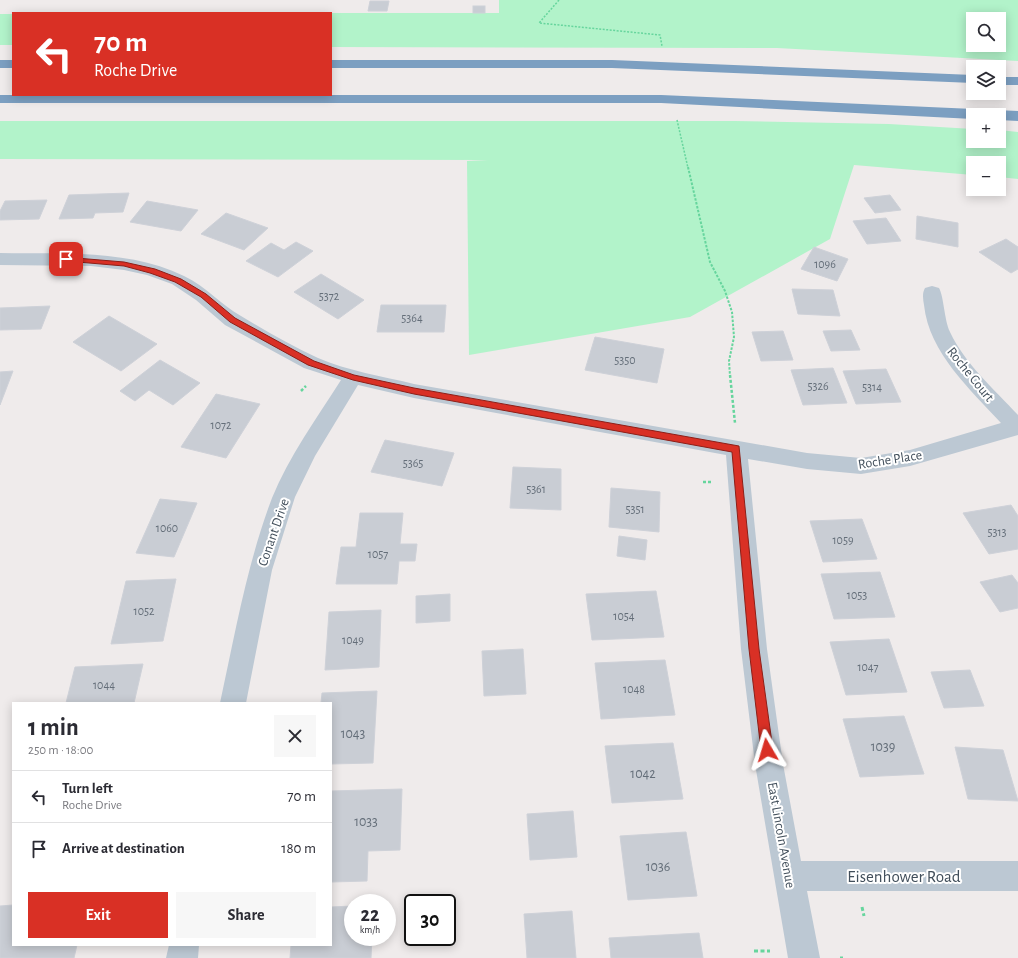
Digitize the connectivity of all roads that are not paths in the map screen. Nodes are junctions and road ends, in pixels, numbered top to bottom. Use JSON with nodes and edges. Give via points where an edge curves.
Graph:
{"nodes":[{"id":1,"x":0,"y":64,"type":"edge"},
{"id":2,"x":12,"y":64,"type":"edge"},
{"id":3,"x":332,"y":64,"type":"edge"},
{"id":4,"x":966,"y":80,"type":"edge"},
{"id":5,"x":1006,"y":81,"type":"edge"},
{"id":6,"x":1018,"y":81,"type":"edge"},
{"id":7,"x":0,"y":99,"type":"edge"},
{"id":8,"x":966,"y":114,"type":"edge"},
{"id":9,"x":1006,"y":115,"type":"edge"},
{"id":10,"x":1018,"y":116,"type":"edge"},
{"id":11,"x":0,"y":259,"type":"edge"},
{"id":12,"x":932,"y":292,"type":"dead end"},
{"id":13,"x":353,"y":377,"type":"junction"},
{"id":14,"x":1017,"y":426,"type":"edge"},
{"id":15,"x":736,"y":449,"type":"junction"},
{"id":16,"x":233,"y":702,"type":"edge"},
{"id":17,"x":790,"y":876,"type":"junction"},
{"id":18,"x":1018,"y":876,"type":"edge"},
{"id":19,"x":184,"y":946,"type":"edge"},
{"id":20,"x":182,"y":958,"type":"edge"},
{"id":21,"x":804,"y":958,"type":"edge"}],
"edges":[{"from":1,"to":2,"type":"highway"},
{"from":3,"to":4,"type":"highway","via":[[612,64]]},
{"from":5,"to":6,"type":"highway"},
{"from":7,"to":8,"type":"highway","via":[[661,99]]},
{"from":9,"to":10,"type":"highway"},
{"from":11,"to":13,"type":"street","name":"Roche Place","via":[[91,260],[152,271],[178,280],[203,296],[232,320],[311,363]]},
{"from":12,"to":14,"type":"street","name":"Roche Court","via":[[932,308],[940,332],[960,364]]},
{"from":13,"to":15,"type":"street","name":"Roche Place","via":[[414,391]]},
{"from":13,"to":16,"type":"street","name":"Conant Drive","via":[[306,453],[284,498],[260,570]]},
{"from":14,"to":15,"type":"street","name":"Roche Place","via":[[910,458],[861,466],[807,461]]},
{"from":15,"to":17,"type":"street","name":"East Lincoln Avenue","via":[[755,657],[769,764]]},
{"from":17,"to":18,"type":"street","name":"Eisenhower Road"},
{"from":17,"to":21,"type":"street","name":"East Lincoln Avenue"},
{"from":19,"to":20,"type":"street"}]}
